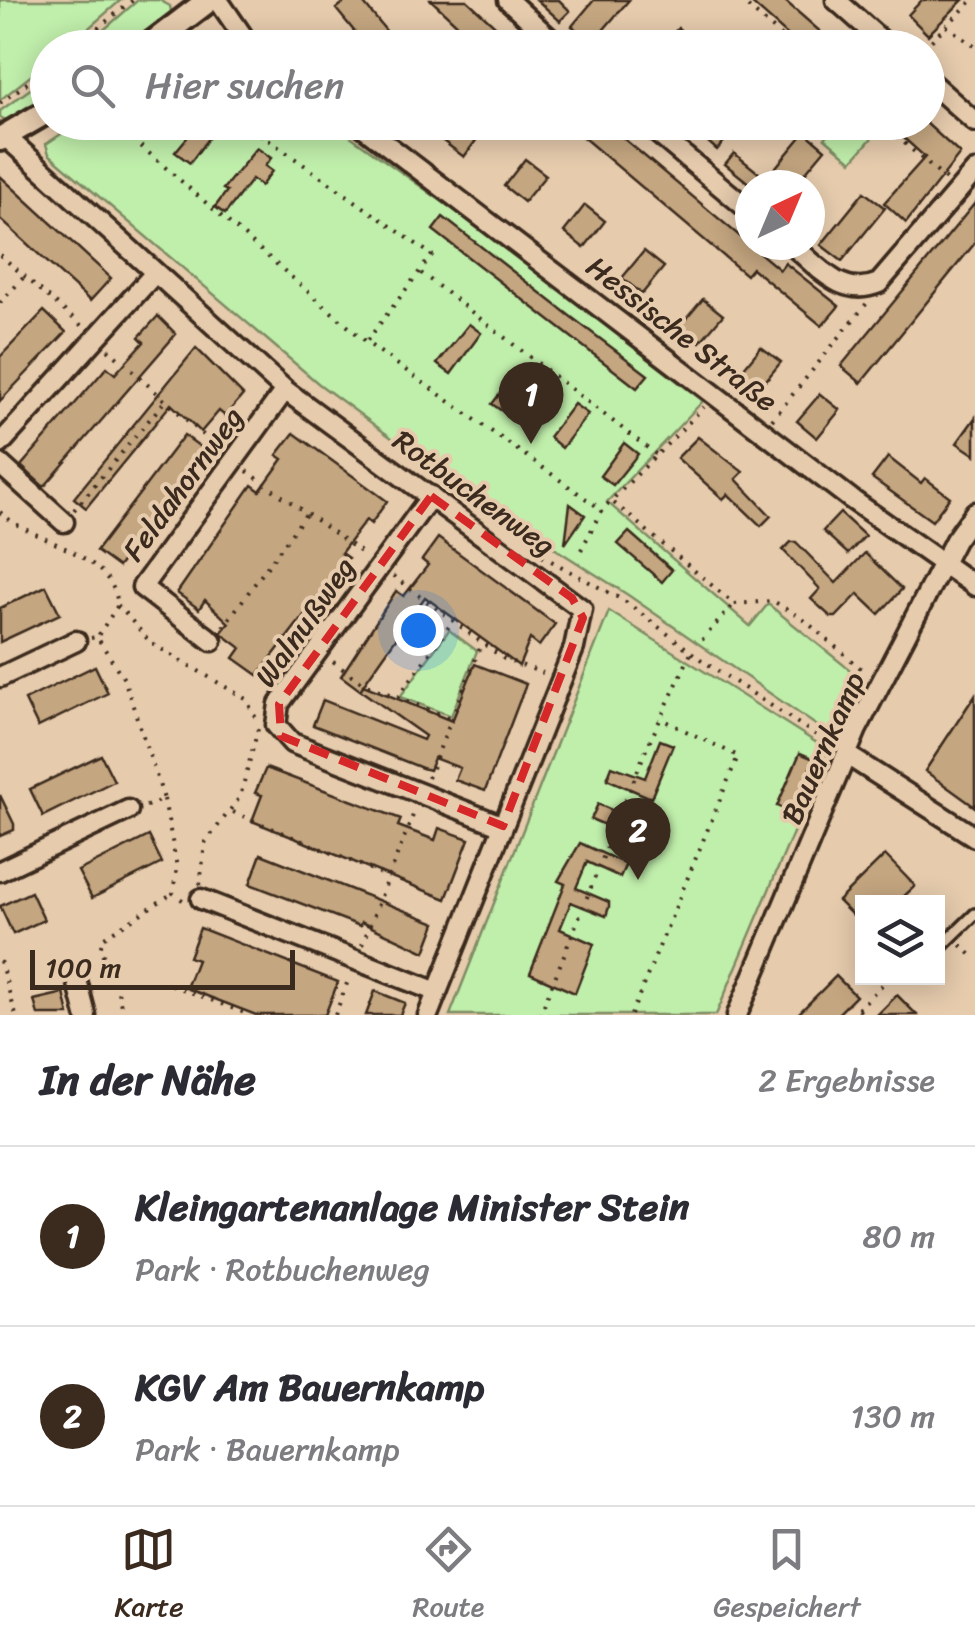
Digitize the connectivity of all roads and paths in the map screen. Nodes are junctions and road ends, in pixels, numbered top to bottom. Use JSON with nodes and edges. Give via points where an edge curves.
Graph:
{"nodes":[{"id":1,"x":133,"y":0,"type":"edge"},
{"id":2,"x":209,"y":0,"type":"edge"},
{"id":3,"x":218,"y":0,"type":"edge"},
{"id":4,"x":508,"y":0,"type":"edge"},
{"id":5,"x":740,"y":0,"type":"edge"},
{"id":6,"x":836,"y":0,"type":"edge"},
{"id":7,"x":973,"y":0,"type":"edge"},
{"id":8,"x":946,"y":26,"type":"junction"},
{"id":9,"x":96,"y":30,"type":"edge"},
{"id":10,"x":170,"y":30,"type":"edge"},
{"id":11,"x":239,"y":30,"type":"edge"},
{"id":12,"x":540,"y":30,"type":"edge"},
{"id":13,"x":774,"y":30,"type":"edge"},
{"id":14,"x":870,"y":30,"type":"edge"},
{"id":15,"x":942,"y":30,"type":"edge"},
{"id":16,"x":974,"y":45,"type":"edge"},
{"id":17,"x":30,"y":81,"type":"edge"},
{"id":18,"x":945,"y":95,"type":"edge"},
{"id":19,"x":0,"y":103,"type":"edge"},
{"id":20,"x":30,"y":121,"type":"edge"},
{"id":21,"x":975,"y":122,"type":"edge"},
{"id":22,"x":2,"y":137,"type":"edge"},
{"id":23,"x":134,"y":140,"type":"edge"},
{"id":24,"x":269,"y":140,"type":"edge"},
{"id":25,"x":381,"y":140,"type":"edge"},
{"id":26,"x":666,"y":140,"type":"edge"},
{"id":27,"x":901,"y":140,"type":"edge"},
{"id":28,"x":975,"y":171,"type":"edge"},
{"id":29,"x":958,"y":190,"type":"junction"},
{"id":30,"x":735,"y":198,"type":"edge"},
{"id":31,"x":1,"y":257,"type":"edge"},
{"id":32,"x":810,"y":260,"type":"edge"},
{"id":33,"x":421,"y":273,"type":"junction"},
{"id":34,"x":154,"y":274,"type":"junction"},
{"id":35,"x":24,"y":277,"type":"junction"},
{"id":36,"x":879,"y":283,"type":"junction"},
{"id":37,"x":0,"y":304,"type":"edge"},
{"id":38,"x":96,"y":338,"type":"junction"},
{"id":39,"x":366,"y":342,"type":"junction"},
{"id":40,"x":285,"y":390,"type":"junction"},
{"id":41,"x":715,"y":396,"type":"junction"},
{"id":42,"x":165,"y":401,"type":"junction"},
{"id":43,"x":763,"y":432,"type":"junction"},
{"id":44,"x":0,"y":444,"type":"edge"},
{"id":45,"x":658,"y":456,"type":"junction"},
{"id":46,"x":234,"y":461,"type":"junction"},
{"id":47,"x":0,"y":464,"type":"edge"},
{"id":48,"x":431,"y":496,"type":"junction"},
{"id":49,"x":614,"y":503,"type":"junction"},
{"id":50,"x":602,"y":510,"type":"junction"},
{"id":51,"x":0,"y":512,"type":"edge"},
{"id":52,"x":975,"y":512,"type":"edge"},
{"id":53,"x":306,"y":514,"type":"junction"},
{"id":54,"x":68,"y":518,"type":"joint"},
{"id":55,"x":581,"y":550,"type":"dead end"},
{"id":56,"x":520,"y":560,"type":"junction"},
{"id":57,"x":943,"y":564,"type":"junction"},
{"id":58,"x":378,"y":565,"type":"junction"},
{"id":59,"x":975,"y":586,"type":"edge"},
{"id":60,"x":734,"y":604,"type":"junction"},
{"id":61,"x":118,"y":605,"type":"junction"},
{"id":62,"x":453,"y":621,"type":"junction"},
{"id":63,"x":97,"y":636,"type":"junction"},
{"id":64,"x":212,"y":640,"type":"joint"},
{"id":65,"x":702,"y":640,"type":"dead end"},
{"id":66,"x":76,"y":641,"type":"joint"},
{"id":67,"x":482,"y":642,"type":"junction"},
{"id":68,"x":318,"y":650,"type":"junction"},
{"id":69,"x":692,"y":651,"type":"junction"},
{"id":70,"x":0,"y":677,"type":"edge"},
{"id":71,"x":562,"y":680,"type":"junction"},
{"id":72,"x":880,"y":685,"type":"junction"},
{"id":73,"x":398,"y":698,"type":"junction"},
{"id":74,"x":452,"y":718,"type":"junction"},
{"id":75,"x":659,"y":718,"type":"junction"},
{"id":76,"x":847,"y":755,"type":"junction"},
{"id":77,"x":420,"y":796,"type":"junction"},
{"id":78,"x":164,"y":799,"type":"junction"},
{"id":79,"x":128,"y":810,"type":"joint"},
{"id":80,"x":232,"y":810,"type":"junction"},
{"id":81,"x":503,"y":826,"type":"junction"},
{"id":82,"x":975,"y":837,"type":"edge"},
{"id":83,"x":0,"y":872,"type":"edge"},
{"id":84,"x":389,"y":876,"type":"junction"},
{"id":85,"x":177,"y":882,"type":"dead end"},
{"id":86,"x":173,"y":894,"type":"dead end"},
{"id":87,"x":199,"y":895,"type":"joint"},
{"id":88,"x":975,"y":914,"type":"edge"},
{"id":89,"x":952,"y":936,"type":"junction"},
{"id":90,"x":945,"y":943,"type":"edge"},
{"id":91,"x":975,"y":959,"type":"edge"},
{"id":92,"x":356,"y":960,"type":"junction"},
{"id":93,"x":0,"y":961,"type":"edge"},
{"id":94,"x":77,"y":980,"type":"dead end"},
{"id":95,"x":172,"y":985,"type":"dead end"},
{"id":96,"x":883,"y":985,"type":"edge"},
{"id":97,"x":437,"y":992,"type":"junction"},
{"id":98,"x":858,"y":1009,"type":"junction"},
{"id":99,"x":16,"y":1015,"type":"edge"},
{"id":100,"x":86,"y":1015,"type":"edge"},
{"id":101,"x":123,"y":1015,"type":"edge"},
{"id":102,"x":250,"y":1015,"type":"edge"},
{"id":103,"x":334,"y":1015,"type":"edge"},
{"id":104,"x":428,"y":1015,"type":"edge"},
{"id":105,"x":540,"y":1015,"type":"edge"},
{"id":106,"x":631,"y":1015,"type":"edge"},
{"id":107,"x":737,"y":1015,"type":"edge"},
{"id":108,"x":851,"y":1015,"type":"edge"},
{"id":109,"x":864,"y":1015,"type":"edge"}],
"edges":[{"from":1,"to":9,"type":"path"},
{"from":2,"to":10,"type":"street"},
{"from":3,"to":11,"type":"street"},
{"from":4,"to":12,"type":"street"},
{"from":5,"to":13,"type":"path"},
{"from":6,"to":14,"type":"street"},
{"from":7,"to":8,"type":"path"},
{"from":8,"to":15,"type":"path"},
{"from":8,"to":16,"type":"path"},
{"from":17,"to":19,"type":"path"},
{"from":18,"to":21,"type":"street"},
{"from":20,"to":22,"type":"street"},
{"from":22,"to":34,"type":"street","name":"Rotbuchenweg"},
{"from":23,"to":39,"type":"path"},
{"from":24,"to":33,"type":"path","via":[[432,255]]},
{"from":25,"to":41,"type":"street","name":"Hessische Straße"},
{"from":26,"to":30,"type":"street"},
{"from":27,"to":29,"type":"path"},
{"from":28,"to":29,"type":"street"},
{"from":29,"to":36,"type":"street"},
{"from":31,"to":35,"type":"path"},
{"from":32,"to":36,"type":"street","via":[[845,288],[862,291]]},
{"from":33,"to":39,"type":"path"},
{"from":33,"to":45,"type":"path"},
{"from":34,"to":38,"type":"street"},
{"from":34,"to":40,"type":"street","name":"Rotbuchenweg"},
{"from":35,"to":37,"type":"path"},
{"from":35,"to":38,"type":"path"},
{"from":36,"to":43,"type":"path"},
{"from":38,"to":42,"type":"path"},
{"from":38,"to":44,"type":"street"},
{"from":39,"to":50,"type":"path"},
{"from":40,"to":46,"type":"street","name":"Feldahornweg"},
{"from":40,"to":48,"type":"street","name":"Rotbuchenweg"},
{"from":41,"to":43,"type":"street","name":"Hessische Straße"},
{"from":41,"to":45,"type":"path"},
{"from":42,"to":46,"type":"path"},
{"from":42,"to":54,"type":"path"},
{"from":43,"to":57,"type":"street","name":"Hessische Straße"},
{"from":45,"to":49,"type":"path"},
{"from":46,"to":53,"type":"path"},
{"from":46,"to":64,"type":"street","name":"Feldahornweg","via":[[142,588]]},
{"from":47,"to":54,"type":"street"},
{"from":48,"to":56,"type":"street","name":"Rotbuchenweg"},
{"from":48,"to":58,"type":"street","name":"Walnußweg"},
{"from":49,"to":50,"type":"path"},
{"from":49,"to":60,"type":"path"},
{"from":50,"to":55,"type":"path"},
{"from":51,"to":61,"type":"path","via":[[106,576]]},
{"from":52,"to":57,"type":"street","name":"Bauernkamp"},
{"from":53,"to":58,"type":"path"},
{"from":53,"to":64,"type":"path"},
{"from":56,"to":69,"type":"path","via":[[530,549],[626,602]]},
{"from":56,"to":71,"type":"street","name":"Rotbuchenweg","via":[[582,609]]},
{"from":57,"to":59,"type":"street","name":"Hessische Straße"},
{"from":57,"to":72,"type":"street","name":"Bauernkamp"},
{"from":58,"to":62,"type":"path"},
{"from":58,"to":68,"type":"street","name":"Walnußweg"},
{"from":60,"to":65,"type":"path"},
{"from":60,"to":72,"type":"path","via":[[772,601]]},
{"from":61,"to":63,"type":"path"},
{"from":61,"to":80,"type":"path","via":[[151,642],[254,709],[255,744]]},
{"from":62,"to":67,"type":"path"},
{"from":62,"to":73,"type":"path"},
{"from":63,"to":66,"type":"path"},
{"from":63,"to":78,"type":"path","via":[[124,679]]},
{"from":66,"to":70,"type":"street"},
{"from":67,"to":71,"type":"path","via":[[504,659]]},
{"from":67,"to":74,"type":"path"},
{"from":68,"to":73,"type":"path","via":[[364,684]]},
{"from":68,"to":77,"type":"street","name":"Walnußweg","via":[[279,704],[281,736]]},
{"from":69,"to":75,"type":"path"},
{"from":69,"to":76,"type":"path"},
{"from":71,"to":81,"type":"street","name":"Rotbuchenweg"},
{"from":72,"to":76,"type":"street","name":"Bauernkamp"},
{"from":73,"to":74,"type":"path"},
{"from":74,"to":77,"type":"path"},
{"from":75,"to":105,"type":"path"},
{"from":75,"to":106,"type":"path","via":[[738,756]]},
{"from":76,"to":82,"type":"street"},
{"from":76,"to":107,"type":"street","name":"Bauernkamp"},
{"from":77,"to":81,"type":"street","name":"Walnußweg"},
{"from":77,"to":84,"type":"path"},
{"from":78,"to":79,"type":"path"},
{"from":78,"to":85,"type":"path"},
{"from":79,"to":83,"type":"street"},
{"from":80,"to":84,"type":"path"},
{"from":80,"to":87,"type":"path","via":[[206,842]]},
{"from":81,"to":97,"type":"street","name":"Rotbuchenweg"},
{"from":84,"to":92,"type":"path"},
{"from":86,"to":101,"type":"path","via":[[102,938],[100,950],[114,973]]},
{"from":87,"to":92,"type":"street"},
{"from":88,"to":89,"type":"lane"},
{"from":89,"to":90,"type":"lane"},
{"from":89,"to":91,"type":"path"},
{"from":92,"to":97,"type":"street"},
{"from":92,"to":103,"type":"path"},
{"from":93,"to":99,"type":"path"},
{"from":94,"to":100,"type":"street"},
{"from":95,"to":102,"type":"path"},
{"from":96,"to":98,"type":"path"},
{"from":97,"to":104,"type":"street","name":"Rotbuchenweg"},
{"from":98,"to":108,"type":"path"},
{"from":98,"to":109,"type":"path"}]}
